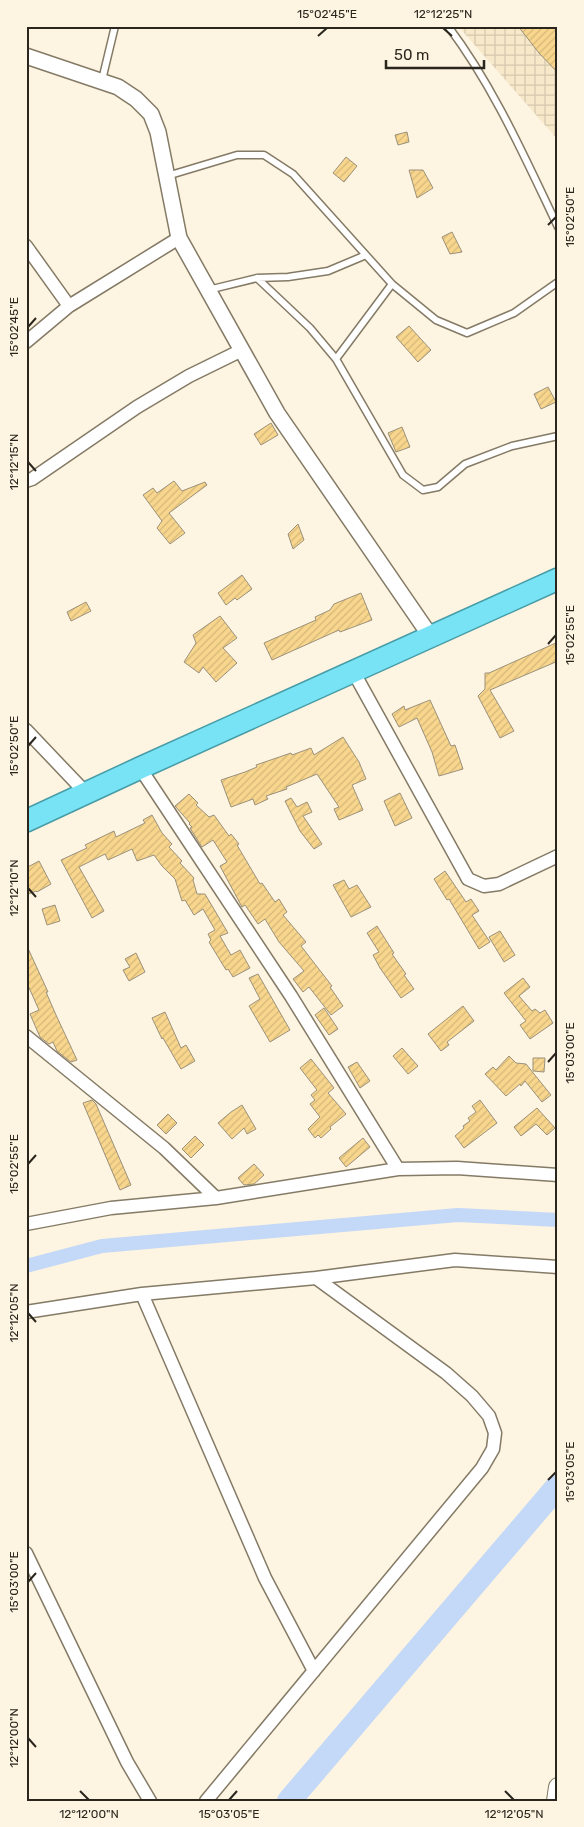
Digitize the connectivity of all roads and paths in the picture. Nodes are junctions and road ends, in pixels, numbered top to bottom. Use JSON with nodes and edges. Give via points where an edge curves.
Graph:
{"nodes":[{"id":1,"x":115,"y":26,"type":"edge"},
{"id":2,"x":448,"y":26,"type":"edge"},
{"id":3,"x":26,"y":56,"type":"edge"},
{"id":4,"x":101,"y":82,"type":"junction"},
{"id":5,"x":167,"y":176,"type":"junction"},
{"id":6,"x":558,"y":226,"type":"edge"},
{"id":7,"x":179,"y":238,"type":"junction"},
{"id":8,"x":26,"y":246,"type":"edge"},
{"id":9,"x":366,"y":255,"type":"junction"},
{"id":10,"x":257,"y":278,"type":"junction"},
{"id":11,"x":558,"y":282,"type":"edge"},
{"id":12,"x":392,"y":284,"type":"junction"},
{"id":13,"x":208,"y":290,"type":"junction"},
{"id":14,"x":69,"y":306,"type":"junction"},
{"id":15,"x":26,"y":342,"type":"edge"},
{"id":16,"x":242,"y":350,"type":"junction"},
{"id":17,"x":336,"y":359,"type":"junction"},
{"id":18,"x":558,"y":436,"type":"edge"},
{"id":19,"x":26,"y":481,"type":"edge"},
{"id":20,"x":558,"y":579,"type":"edge"},
{"id":21,"x":431,"y":637,"type":"junction"},
{"id":22,"x":353,"y":671,"type":"junction"},
{"id":23,"x":26,"y":730,"type":"edge"},
{"id":24,"x":140,"y":768,"type":"junction"},
{"id":25,"x":86,"y":793,"type":"junction"},
{"id":26,"x":26,"y":821,"type":"edge"},
{"id":27,"x":558,"y":856,"type":"edge"},
{"id":28,"x":26,"y":1036,"type":"edge"},
{"id":29,"x":398,"y":1170,"type":"junction"},
{"id":30,"x":558,"y":1175,"type":"edge"},
{"id":31,"x":216,"y":1198,"type":"junction"},
{"id":32,"x":26,"y":1224,"type":"edge"},
{"id":33,"x":558,"y":1267,"type":"edge"},
{"id":34,"x":316,"y":1278,"type":"junction"},
{"id":35,"x":142,"y":1294,"type":"junction"},
{"id":36,"x":26,"y":1312,"type":"edge"},
{"id":37,"x":26,"y":1553,"type":"edge"},
{"id":38,"x":314,"y":1671,"type":"junction"},
{"id":39,"x":558,"y":1787,"type":"edge"},
{"id":40,"x":150,"y":1801,"type":"edge"},
{"id":41,"x":206,"y":1801,"type":"edge"},
{"id":42,"x":556,"y":1801,"type":"edge"}],
"edges":[{"from":1,"to":4,"type":"lane"},
{"from":2,"to":6,"type":"lane","via":[[512,129]]},
{"from":3,"to":4,"type":"street"},
{"from":4,"to":5,"type":"street","via":[[118,87],[151,114]]},
{"from":5,"to":7,"type":"street"},
{"from":5,"to":9,"type":"lane","via":[[237,155],[264,155],[293,174]]},
{"from":7,"to":13,"type":"street"},
{"from":7,"to":14,"type":"street"},
{"from":8,"to":14,"type":"street"},
{"from":9,"to":10,"type":"lane","via":[[328,271]]},
{"from":9,"to":12,"type":"lane"},
{"from":10,"to":13,"type":"lane"},
{"from":10,"to":17,"type":"lane","via":[[310,328]]},
{"from":11,"to":12,"type":"lane","via":[[514,313],[467,333],[436,320]]},
{"from":12,"to":17,"type":"lane"},
{"from":13,"to":16,"type":"street"},
{"from":14,"to":15,"type":"street"},
{"from":16,"to":19,"type":"street","via":[[137,407]]},
{"from":16,"to":21,"type":"street","via":[[277,413]]},
{"from":17,"to":18,"type":"lane","via":[[403,475],[423,490],[438,487],[465,464],[512,446]]},
{"from":20,"to":21,"type":"highway"},
{"from":21,"to":22,"type":"highway"},
{"from":22,"to":24,"type":"highway"},
{"from":22,"to":27,"type":"street","via":[[468,879],[484,886],[499,884]]},
{"from":23,"to":25,"type":"street"},
{"from":24,"to":25,"type":"highway"},
{"from":24,"to":29,"type":"street","via":[[291,996]]},
{"from":25,"to":26,"type":"highway"},
{"from":28,"to":31,"type":"street","via":[[164,1148]]},
{"from":29,"to":30,"type":"street","via":[[457,1168]]},
{"from":29,"to":31,"type":"street"},
{"from":31,"to":32,"type":"street","via":[[112,1208]]},
{"from":33,"to":34,"type":"street","via":[[455,1260]]},
{"from":34,"to":35,"type":"street"},
{"from":34,"to":38,"type":"street","via":[[452,1378],[489,1416],[495,1433],[493,1449],[482,1468]]},
{"from":35,"to":36,"type":"street"},
{"from":35,"to":38,"type":"street","via":[[265,1578]]},
{"from":37,"to":40,"type":"street","via":[[127,1762]]},
{"from":38,"to":41,"type":"street"},
{"from":39,"to":42,"type":"main road"}]}
